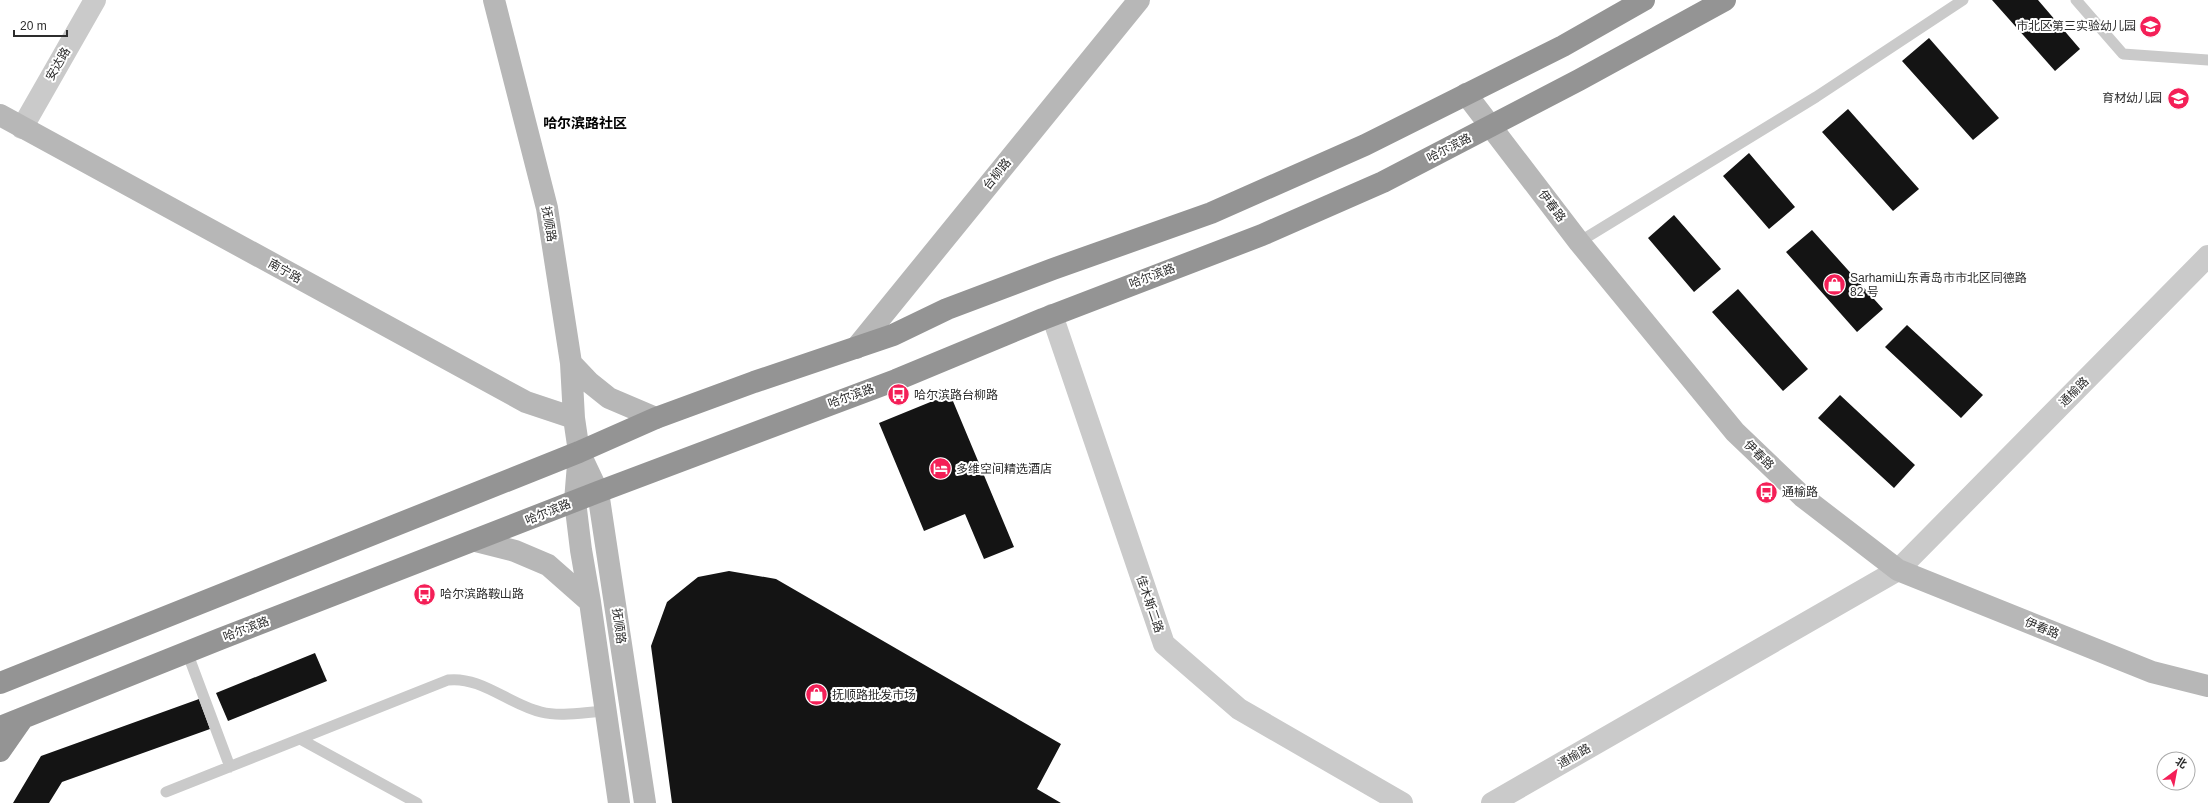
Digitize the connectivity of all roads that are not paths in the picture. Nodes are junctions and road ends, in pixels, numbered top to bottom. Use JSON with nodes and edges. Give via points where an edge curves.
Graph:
{"nodes":[{"id":1,"x":95,"y":0,"type":"edge"},
{"id":2,"x":494,"y":0,"type":"edge"},
{"id":3,"x":1139,"y":0,"type":"edge"},
{"id":4,"x":1644,"y":0,"type":"edge"},
{"id":5,"x":1725,"y":0,"type":"edge"},
{"id":6,"x":1964,"y":0,"type":"edge"},
{"id":7,"x":2076,"y":0,"type":"edge"},
{"id":8,"x":2208,"y":60,"type":"edge"},
{"id":9,"x":1466,"y":94,"type":"junction"},
{"id":10,"x":0,"y":114,"type":"edge"},
{"id":11,"x":1491,"y":126,"type":"junction"},
{"id":12,"x":22,"y":128,"type":"junction"},
{"id":13,"x":1580,"y":242,"type":"junction"},
{"id":14,"x":2208,"y":256,"type":"edge"},
{"id":15,"x":1052,"y":315,"type":"junction"},
{"id":16,"x":856,"y":348,"type":"junction"},
{"id":17,"x":571,"y":363,"type":"junction"},
{"id":18,"x":574,"y":418,"type":"junction"},
{"id":19,"x":656,"y":418,"type":"junction"},
{"id":20,"x":579,"y":452,"type":"junction"},
{"id":21,"x":598,"y":492,"type":"junction"},
{"id":22,"x":575,"y":501,"type":"junction"},
{"id":23,"x":476,"y":541,"type":"junction"},
{"id":24,"x":1898,"y":570,"type":"junction"},
{"id":25,"x":590,"y":602,"type":"junction"},
{"id":26,"x":187,"y":652,"type":"junction"},
{"id":27,"x":9,"y":680,"type":"edge"},
{"id":28,"x":2208,"y":686,"type":"edge"},
{"id":29,"x":0,"y":688,"type":"edge"},
{"id":30,"x":605,"y":711,"type":"junction"},
{"id":31,"x":23,"y":718,"type":"junction"},
{"id":32,"x":0,"y":727,"type":"edge"},
{"id":33,"x":300,"y":739,"type":"junction"},
{"id":34,"x":0,"y":751,"type":"edge"},
{"id":35,"x":230,"y":767,"type":"junction"},
{"id":36,"x":166,"y":792,"type":"dead end"},
{"id":37,"x":417,"y":803,"type":"edge"},
{"id":38,"x":619,"y":803,"type":"edge"},
{"id":39,"x":645,"y":803,"type":"edge"},
{"id":40,"x":1402,"y":803,"type":"edge"},
{"id":41,"x":1492,"y":803,"type":"edge"}],
"edges":[{"from":1,"to":12,"type":"street","name":"安达路"},
{"from":2,"to":17,"type":"street","name":"抚顺路","via":[[547,208]]},
{"from":3,"to":16,"type":"street","name":"台柳路"},
{"from":4,"to":9,"type":"highway","via":[[1563,46]]},
{"from":5,"to":11,"type":"highway","name":"哈尔滨路"},
{"from":6,"to":13,"type":"lane","via":[[1816,97]]},
{"from":7,"to":8,"type":"lane","via":[[2123,54]]},
{"from":9,"to":11,"type":"street","name":"伊春路"},
{"from":9,"to":16,"type":"highway","via":[[1365,145],[1211,213],[1053,269]]},
{"from":10,"to":12,"type":"street","name":"南宁路"},
{"from":11,"to":13,"type":"street","name":"伊春路"},
{"from":11,"to":15,"type":"highway","name":"哈尔滨路","via":[[1383,182],[1276,228]]},
{"from":12,"to":18,"type":"street","name":"南宁路","via":[[526,402]]},
{"from":13,"to":24,"type":"street","name":"伊春路","via":[[1735,432],[1803,497]]},
{"from":14,"to":24,"type":"street","name":"通榆路"},
{"from":15,"to":21,"type":"highway","name":"哈尔滨路","via":[[896,380]]},
{"from":15,"to":40,"type":"street","name":"佳木斯二路","via":[[1164,644],[1239,709]]},
{"from":16,"to":19,"type":"highway"},
{"from":17,"to":18,"type":"street","name":"抚顺路"},
{"from":17,"to":19,"type":"street","via":[[609,398]]},
{"from":18,"to":20,"type":"street","name":"抚顺路"},
{"from":19,"to":20,"type":"highway"},
{"from":20,"to":21,"type":"street","name":"抚顺路"},
{"from":20,"to":22,"type":"street","name":"抚顺路"},
{"from":20,"to":27,"type":"highway"},
{"from":21,"to":22,"type":"highway","name":"哈尔滨路"},
{"from":21,"to":39,"type":"street","name":"抚顺路"},
{"from":22,"to":23,"type":"highway","name":"哈尔滨路"},
{"from":22,"to":25,"type":"street","name":"抚顺路","via":[[580,550]]},
{"from":23,"to":25,"type":"street","via":[[514,551],[548,565]]},
{"from":23,"to":26,"type":"highway","name":"哈尔滨路"},
{"from":24,"to":28,"type":"street","name":"伊春路","via":[[2152,672]]},
{"from":24,"to":41,"type":"street","name":"通榆路"},
{"from":25,"to":30,"type":"street","name":"抚顺路"},
{"from":26,"to":31,"type":"highway","name":"哈尔滨路"},
{"from":26,"to":35,"type":"lane"},
{"from":27,"to":29,"type":"highway"},
{"from":30,"to":33,"type":"lane","via":[[557,714],[541,712],[466,680],[452,679]]},
{"from":30,"to":38,"type":"street","name":"抚顺路"},
{"from":31,"to":32,"type":"highway","name":"哈尔滨路"},
{"from":31,"to":34,"type":"highway"},
{"from":33,"to":35,"type":"lane"},
{"from":33,"to":37,"type":"lane"},
{"from":35,"to":36,"type":"lane"}]}
